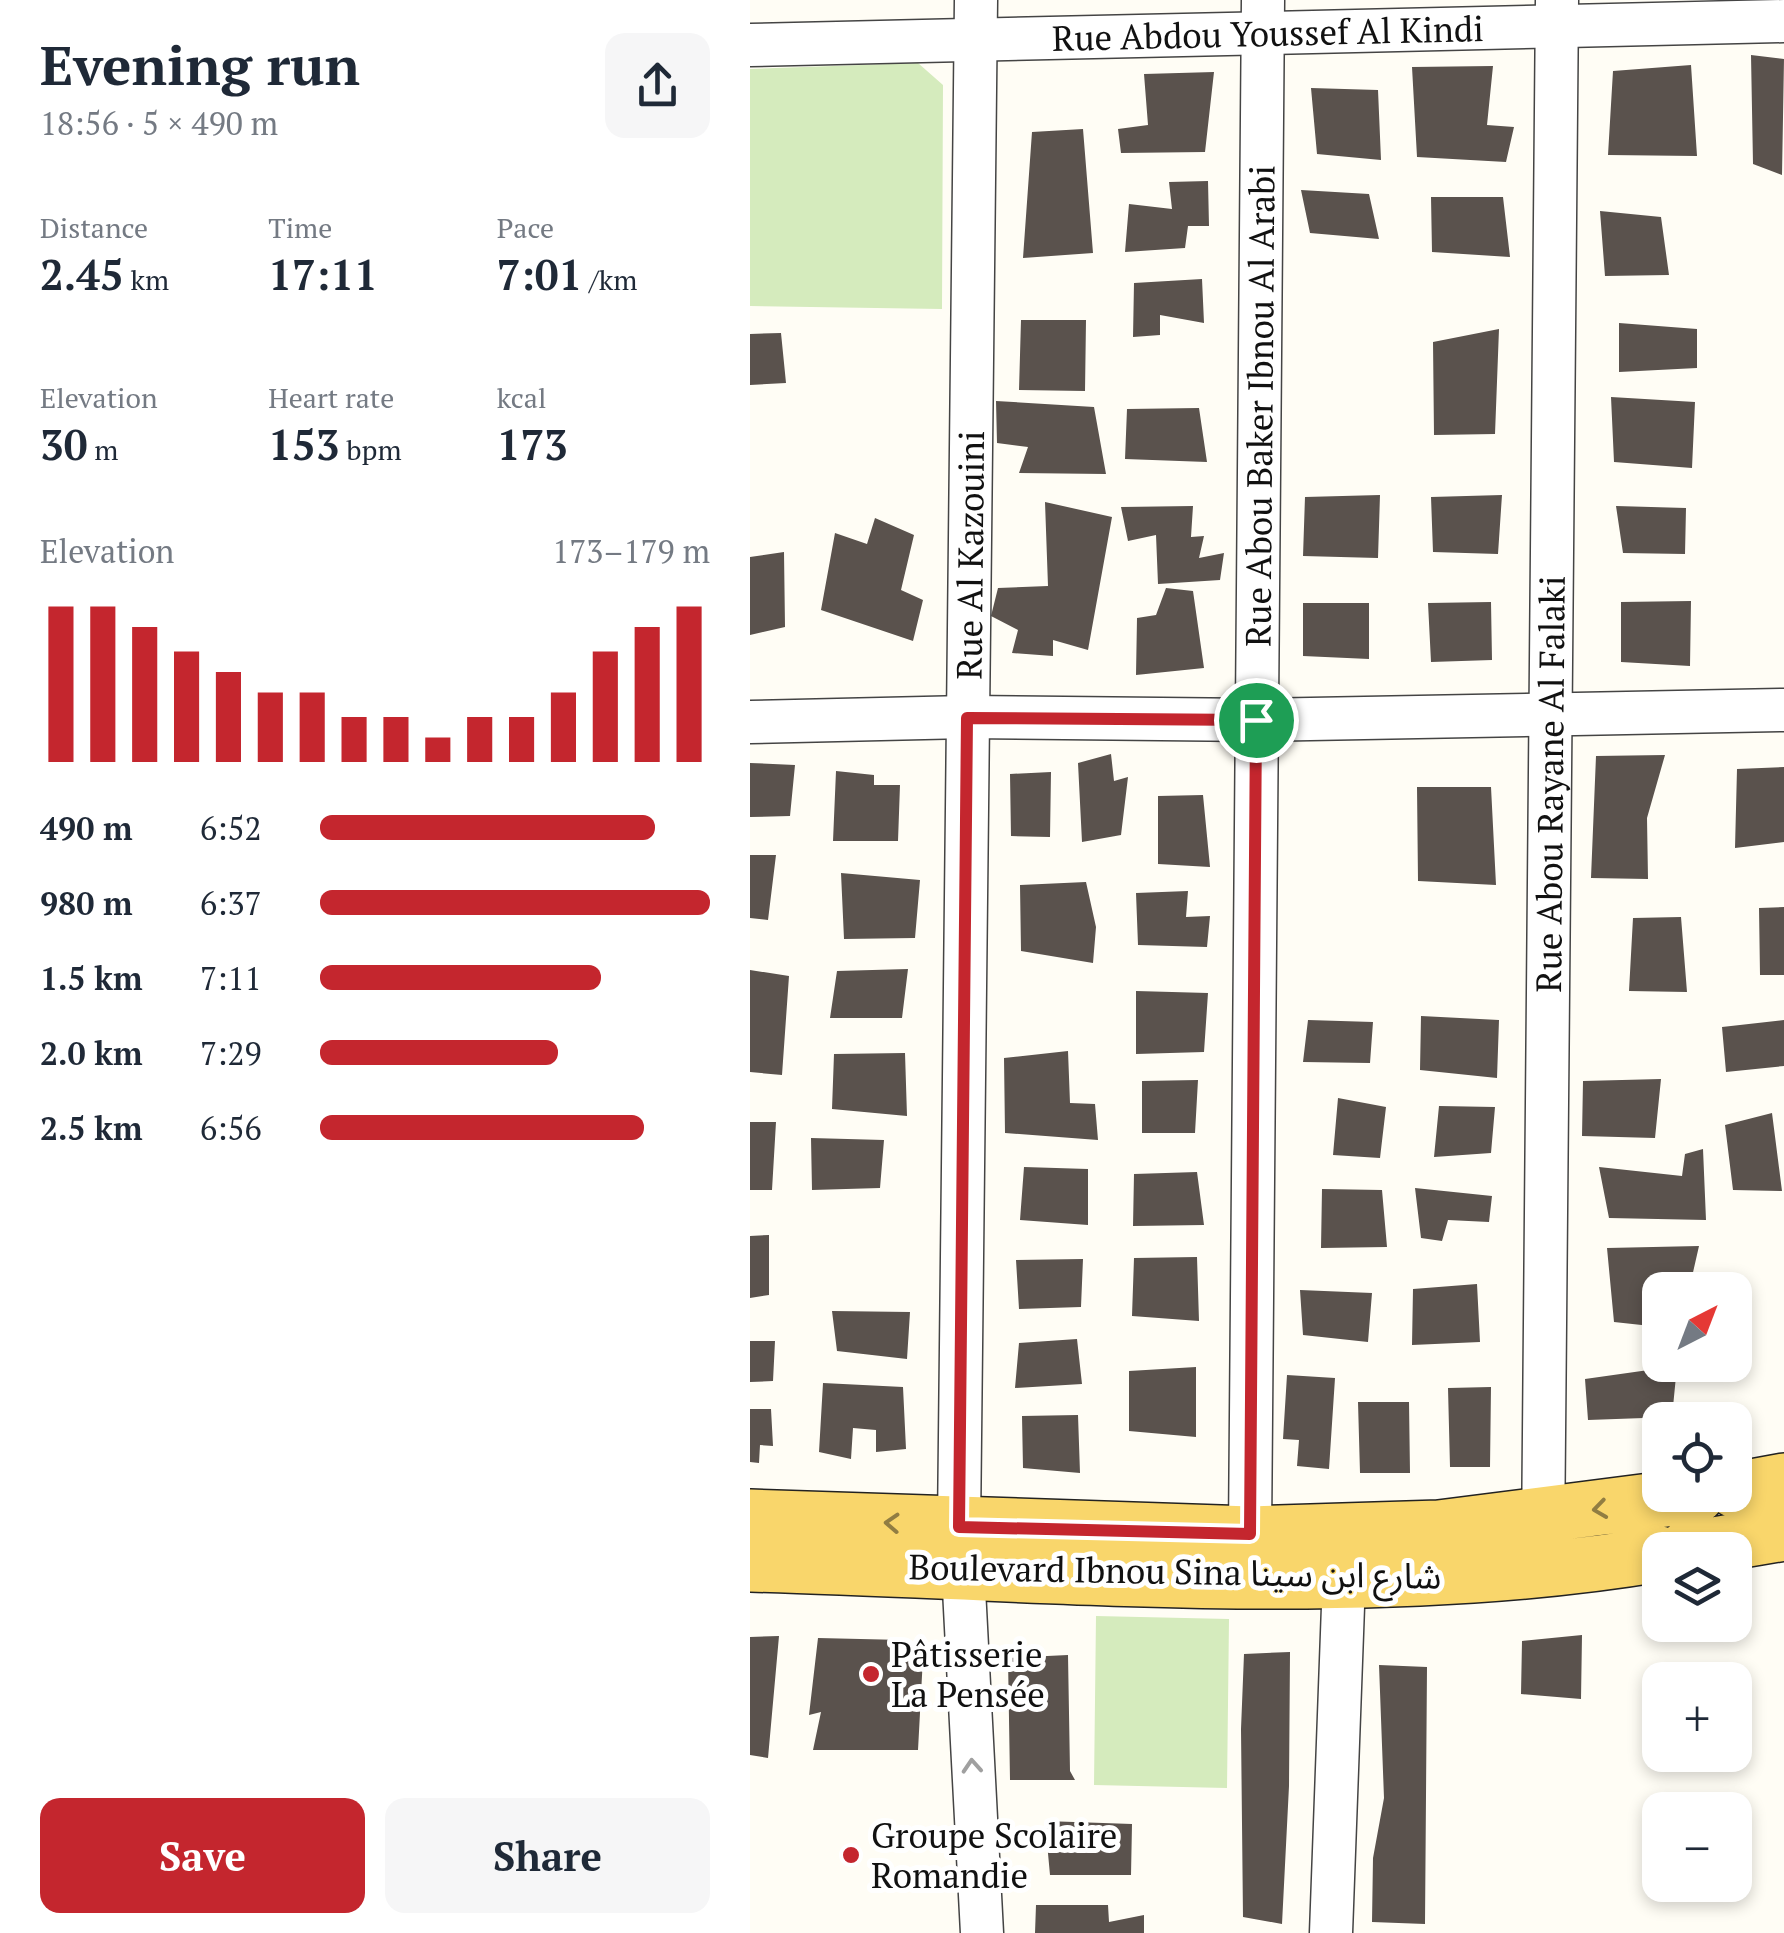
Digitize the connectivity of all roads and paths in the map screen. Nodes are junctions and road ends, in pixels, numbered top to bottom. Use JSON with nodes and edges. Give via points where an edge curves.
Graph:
{"nodes":[{"id":1,"x":1557,"y":14,"type":"edge"},
{"id":2,"x":1263,"y":18,"type":"edge"},
{"id":3,"x":976,"y":20,"type":"edge"},
{"id":4,"x":1784,"y":21,"type":"edge"},
{"id":5,"x":750,"y":45,"type":"edge"},
{"id":6,"x":1784,"y":710,"type":"edge"},
{"id":7,"x":1551,"y":714,"type":"junction"},
{"id":8,"x":967,"y":718,"type":"junction"},
{"id":9,"x":1256,"y":720,"type":"junction"},
{"id":10,"x":750,"y":722,"type":"edge"},
{"id":11,"x":1784,"y":1480,"type":"edge"},
{"id":12,"x":1752,"y":1487,"type":"edge"},
{"id":13,"x":1642,"y":1512,"type":"edge"},
{"id":14,"x":750,"y":1517,"type":"edge"},
{"id":15,"x":1784,"y":1533,"type":"edge"},
{"id":16,"x":1250,"y":1534,"type":"junction"},
{"id":17,"x":1752,"y":1538,"type":"edge"},
{"id":18,"x":1543,"y":1542,"type":"junction"},
{"id":19,"x":961,"y":1548,"type":"junction"},
{"id":20,"x":1642,"y":1552,"type":"edge"},
{"id":21,"x":750,"y":1564,"type":"edge"},
{"id":22,"x":1344,"y":1580,"type":"junction"},
{"id":23,"x":982,"y":1933,"type":"edge"},
{"id":24,"x":1332,"y":1933,"type":"edge"}],
"edges":[{"from":1,"to":2,"type":"street","name":"Rue Abdou Youssef Al Kindi"},
{"from":1,"to":4,"type":"street","name":"Rue Abdou Youssef Al Kindi"},
{"from":1,"to":7,"type":"street","name":"Rue Abou Rayane Al Falaki"},
{"from":2,"to":3,"type":"street","name":"Rue Abdou Youssef Al Kindi"},
{"from":2,"to":9,"type":"street","name":"Rue Abou Baker Ibnou Al Arabi"},
{"from":3,"to":5,"type":"street","name":"Rue Abdou Youssef Al Kindi"},
{"from":3,"to":8,"type":"street","name":"Rue Al Kazouini"},
{"from":6,"to":7,"type":"street"},
{"from":7,"to":9,"type":"street"},
{"from":7,"to":18,"type":"street","name":"Rue Abou Rayane Al Falaki"},
{"from":8,"to":9,"type":"street"},
{"from":8,"to":10,"type":"street"},
{"from":8,"to":19,"type":"street","name":"Rue Al Kazouini"},
{"from":9,"to":16,"type":"street","name":"Rue Abou Baker Ibnou Al Arabi"},
{"from":11,"to":12,"type":"main road"},
{"from":13,"to":18,"type":"main road","name":"Boulevard Ibnou Sina شارع ابن سينا","one_way":true},
{"from":19,"to":14,"type":"main road","name":"Boulevard Ibnou Sina شارع ابن سينا","one_way":true},
{"from":15,"to":17,"type":"main road"},
{"from":16,"to":18,"type":"main road","name":"Boulevard Ibnou Sina شارع ابن سينا","via":[[1439,1528]]},
{"from":16,"to":19,"type":"main road","name":"Boulevard Ibnou Sina شارع ابن سينا"},
{"from":18,"to":20,"type":"main road","name":"Boulevard Ibnou Sina شارع ابن سينا"},
{"from":18,"to":22,"type":"main road","name":"Boulevard Ibnou Sina شارع ابن سينا"},
{"from":19,"to":21,"type":"main road","name":"Boulevard Ibnou Sina شارع ابن سينا"},
{"from":19,"to":22,"type":"main road","name":"Boulevard Ibnou Sina شارع ابن سينا"},
{"from":23,"to":19,"type":"street","name":"Rue Al Kazouini","one_way":true},
{"from":22,"to":24,"type":"street"}]}
